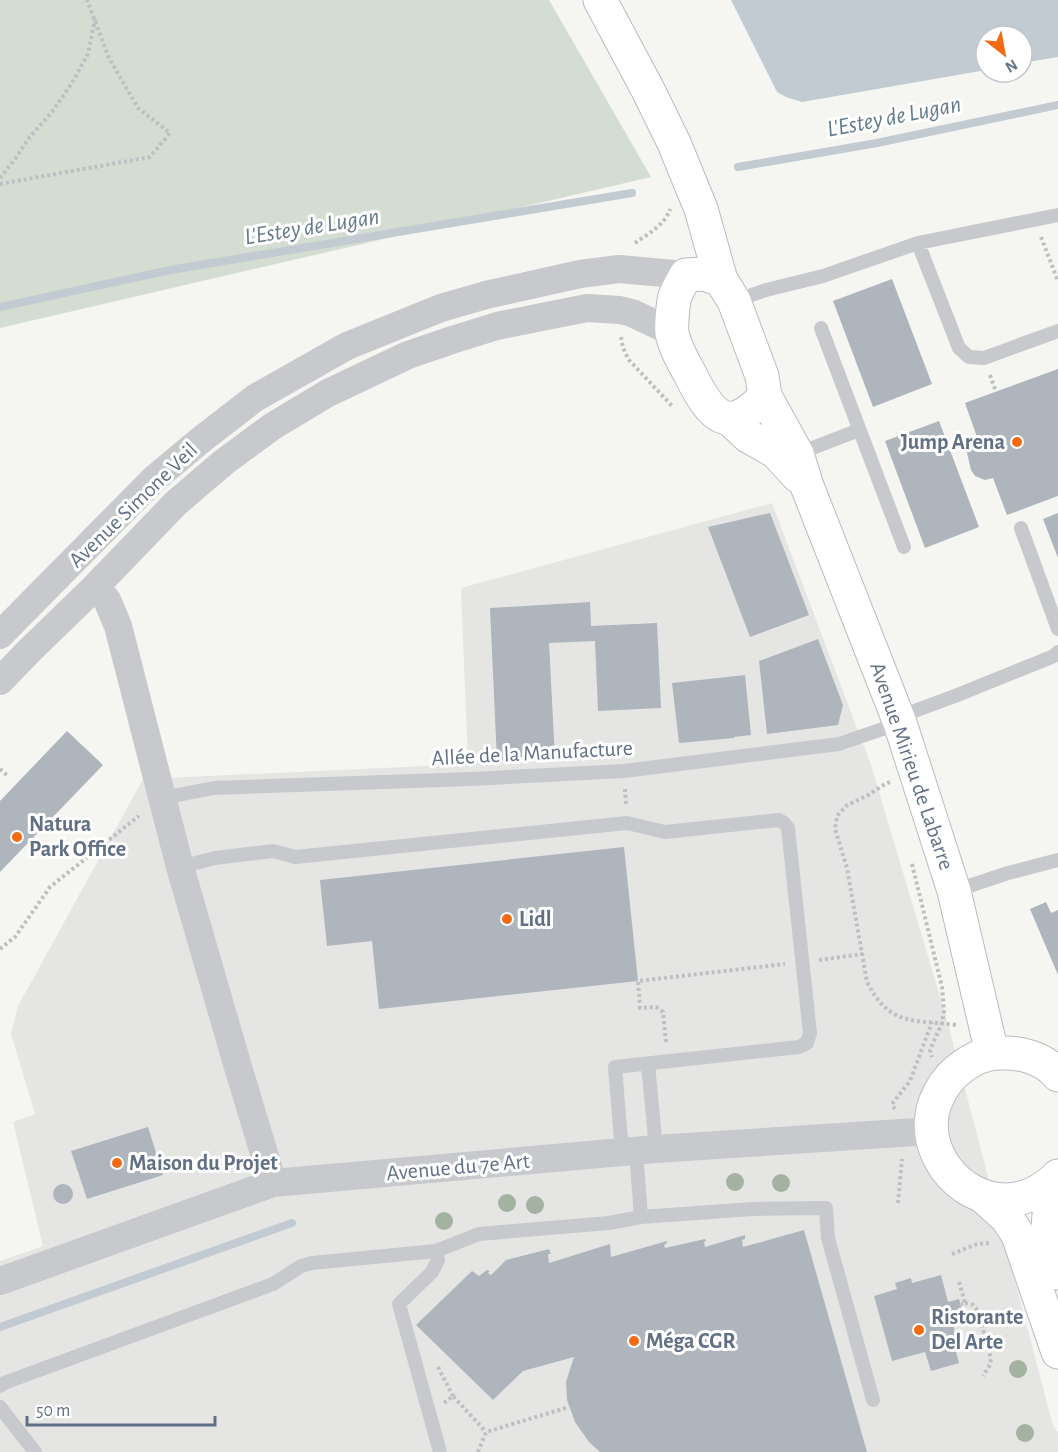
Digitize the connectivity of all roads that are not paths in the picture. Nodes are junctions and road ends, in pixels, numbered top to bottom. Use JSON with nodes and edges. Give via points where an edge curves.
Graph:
{"nodes":[{"id":1,"x":600,"y":0,"type":"edge"},
{"id":2,"x":690,"y":204,"type":"junction"},
{"id":3,"x":1058,"y":215,"type":"edge"},
{"id":4,"x":918,"y":243,"type":"junction"},
{"id":5,"x":686,"y":275,"type":"junction"},
{"id":6,"x":728,"y":290,"type":"junction"},
{"id":7,"x":821,"y":328,"type":"dead end"},
{"id":8,"x":1058,"y":331,"type":"edge"},
{"id":9,"x":672,"y":332,"type":"junction"},
{"id":10,"x":313,"y":365,"type":"junction"},
{"id":11,"x":328,"y":393,"type":"junction"},
{"id":12,"x":765,"y":396,"type":"junction"},
{"id":13,"x":730,"y":419,"type":"junction"},
{"id":14,"x":859,"y":430,"type":"junction"},
{"id":15,"x":797,"y":454,"type":"junction"},
{"id":16,"x":807,"y":486,"type":"junction"},
{"id":17,"x":1021,"y":528,"type":"dead end"},
{"id":18,"x":904,"y":548,"type":"dead end"},
{"id":19,"x":94,"y":587,"type":"junction"},
{"id":20,"x":1058,"y":629,"type":"edge"},
{"id":21,"x":4,"y":632,"type":"edge"},
{"id":22,"x":30,"y":650,"type":"junction"},
{"id":23,"x":1058,"y":652,"type":"edge"},
{"id":24,"x":0,"y":681,"type":"edge"},
{"id":25,"x":899,"y":720,"type":"junction"},
{"id":26,"x":162,"y":798,"type":"junction"},
{"id":27,"x":1058,"y":860,"type":"edge"},
{"id":28,"x":180,"y":867,"type":"junction"},
{"id":29,"x":954,"y":891,"type":"junction"},
{"id":30,"x":989,"y":1039,"type":"junction"},
{"id":31,"x":648,"y":1064,"type":"junction"},
{"id":32,"x":1058,"y":1075,"type":"edge"},
{"id":33,"x":932,"y":1131,"type":"junction"},
{"id":34,"x":638,"y":1151,"type":"junction"},
{"id":35,"x":1058,"y":1176,"type":"edge"},
{"id":36,"x":273,"y":1183,"type":"junction"},
{"id":37,"x":1058,"y":1184,"type":"edge"},
{"id":38,"x":983,"y":1196,"type":"junction"},
{"id":39,"x":641,"y":1217,"type":"junction"},
{"id":40,"x":436,"y":1251,"type":"junction"},
{"id":41,"x":1058,"y":1273,"type":"edge"},
{"id":42,"x":0,"y":1281,"type":"edge"},
{"id":43,"x":1058,"y":1352,"type":"edge"},
{"id":44,"x":0,"y":1386,"type":"edge"},
{"id":45,"x":873,"y":1400,"type":"dead end"},
{"id":46,"x":0,"y":1407,"type":"edge"},
{"id":47,"x":35,"y":1452,"type":"edge"},
{"id":48,"x":440,"y":1452,"type":"edge"}],
"edges":[{"from":1,"to":2,"type":"main road","name":"Avenue Mirieu de Labarre","via":[[674,142]]},
{"from":2,"to":5,"type":"main road","name":"Avenue Mirieu de Labarre"},
{"from":2,"to":6,"type":"main road","name":"Avenue Mirieu de Labarre"},
{"from":3,"to":4,"type":"lane"},
{"from":4,"to":6,"type":"lane","via":[[823,276],[766,290]]},
{"from":4,"to":8,"type":"lane","via":[[959,348],[969,357],[984,358]]},
{"from":5,"to":6,"type":"main road","via":[[705,274]]},
{"from":5,"to":9,"type":"main road","name":"Avenue Mirieu de Labarre","via":[[675,298]]},
{"from":5,"to":10,"type":"street","name":"Avenue Simone Veil","via":[[619,269],[486,295],[441,308],[347,346]]},
{"from":6,"to":12,"type":"main road","name":"Avenue Mirieu de Labarre","via":[[762,376]]},
{"from":7,"to":14,"type":"lane"},
{"from":9,"to":11,"type":"street","name":"Avenue Simone Veil","via":[[632,313],[587,308],[496,326],[408,355]]},
{"from":9,"to":13,"type":"main road","name":"Avenue Mirieu de Labarre","via":[[701,396],[714,413]]},
{"from":10,"to":11,"type":"street"},
{"from":10,"to":21,"type":"street","name":"Avenue Simone Veil","via":[[255,398],[154,480]]},
{"from":11,"to":19,"type":"street","name":"Avenue Simone Veil","via":[[224,462],[176,503]]},
{"from":12,"to":13,"type":"main road","via":[[744,415]]},
{"from":12,"to":15,"type":"main road","name":"Avenue Mirieu de Labarre"},
{"from":13,"to":16,"type":"main road","name":"Avenue Mirieu de Labarre","via":[[748,436],[776,452]]},
{"from":14,"to":15,"type":"lane"},
{"from":14,"to":18,"type":"lane"},
{"from":15,"to":16,"type":"main road","name":"Avenue Mirieu de Labarre"},
{"from":16,"to":25,"type":"main road","name":"Avenue Mirieu de Labarre"},
{"from":17,"to":20,"type":"lane"},
{"from":19,"to":22,"type":"street","name":"Avenue Simone Veil"},
{"from":19,"to":26,"type":"street","via":[[107,600],[118,626]]},
{"from":21,"to":22,"type":"street"},
{"from":22,"to":24,"type":"street","name":"Avenue Simone Veil"},
{"from":23,"to":25,"type":"lane","name":"Allée de la Manufacture"},
{"from":25,"to":26,"type":"lane","name":"Allée de la Manufacture","via":[[840,744],[624,771],[213,788]]},
{"from":25,"to":29,"type":"main road","name":"Avenue Mirieu de Labarre"},
{"from":26,"to":28,"type":"street"},
{"from":27,"to":29,"type":"lane"},
{"from":28,"to":31,"type":"lane","via":[[273,851],[295,857],[627,823],[665,832],[784,822],[788,828],[803,962],[810,1033],[807,1043]]},
{"from":28,"to":36,"type":"street"},
{"from":29,"to":30,"type":"main road","name":"Avenue Mirieu de Labarre"},
{"from":30,"to":32,"type":"main road","via":[[1036,1059]]},
{"from":30,"to":33,"type":"main road","via":[[939,1093]]},
{"from":31,"to":34,"type":"lane"},
{"from":31,"to":34,"type":"lane","via":[[615,1067]]},
{"from":33,"to":34,"type":"street","name":"Avenue du 7e Art"},
{"from":33,"to":38,"type":"main road","via":[[936,1153],[947,1172],[964,1187]]},
{"from":34,"to":36,"type":"street","name":"Avenue du 7e Art"},
{"from":34,"to":39,"type":"lane"},
{"from":35,"to":38,"type":"main road","via":[[1027,1196],[1005,1200]]},
{"from":36,"to":42,"type":"street","name":"Avenue du 7e Art"},
{"from":37,"to":41,"type":"main road","via":[[1050,1204],[1048,1227]]},
{"from":38,"to":43,"type":"main road","via":[[1007,1218],[1018,1235]]},
{"from":39,"to":40,"type":"lane","via":[[479,1234]]},
{"from":39,"to":45,"type":"lane","via":[[826,1208],[828,1238]]},
{"from":40,"to":44,"type":"lane","via":[[301,1266],[273,1284]]},
{"from":40,"to":48,"type":"lane","via":[[438,1260],[432,1272],[399,1304]]},
{"from":46,"to":47,"type":"lane"}]}
